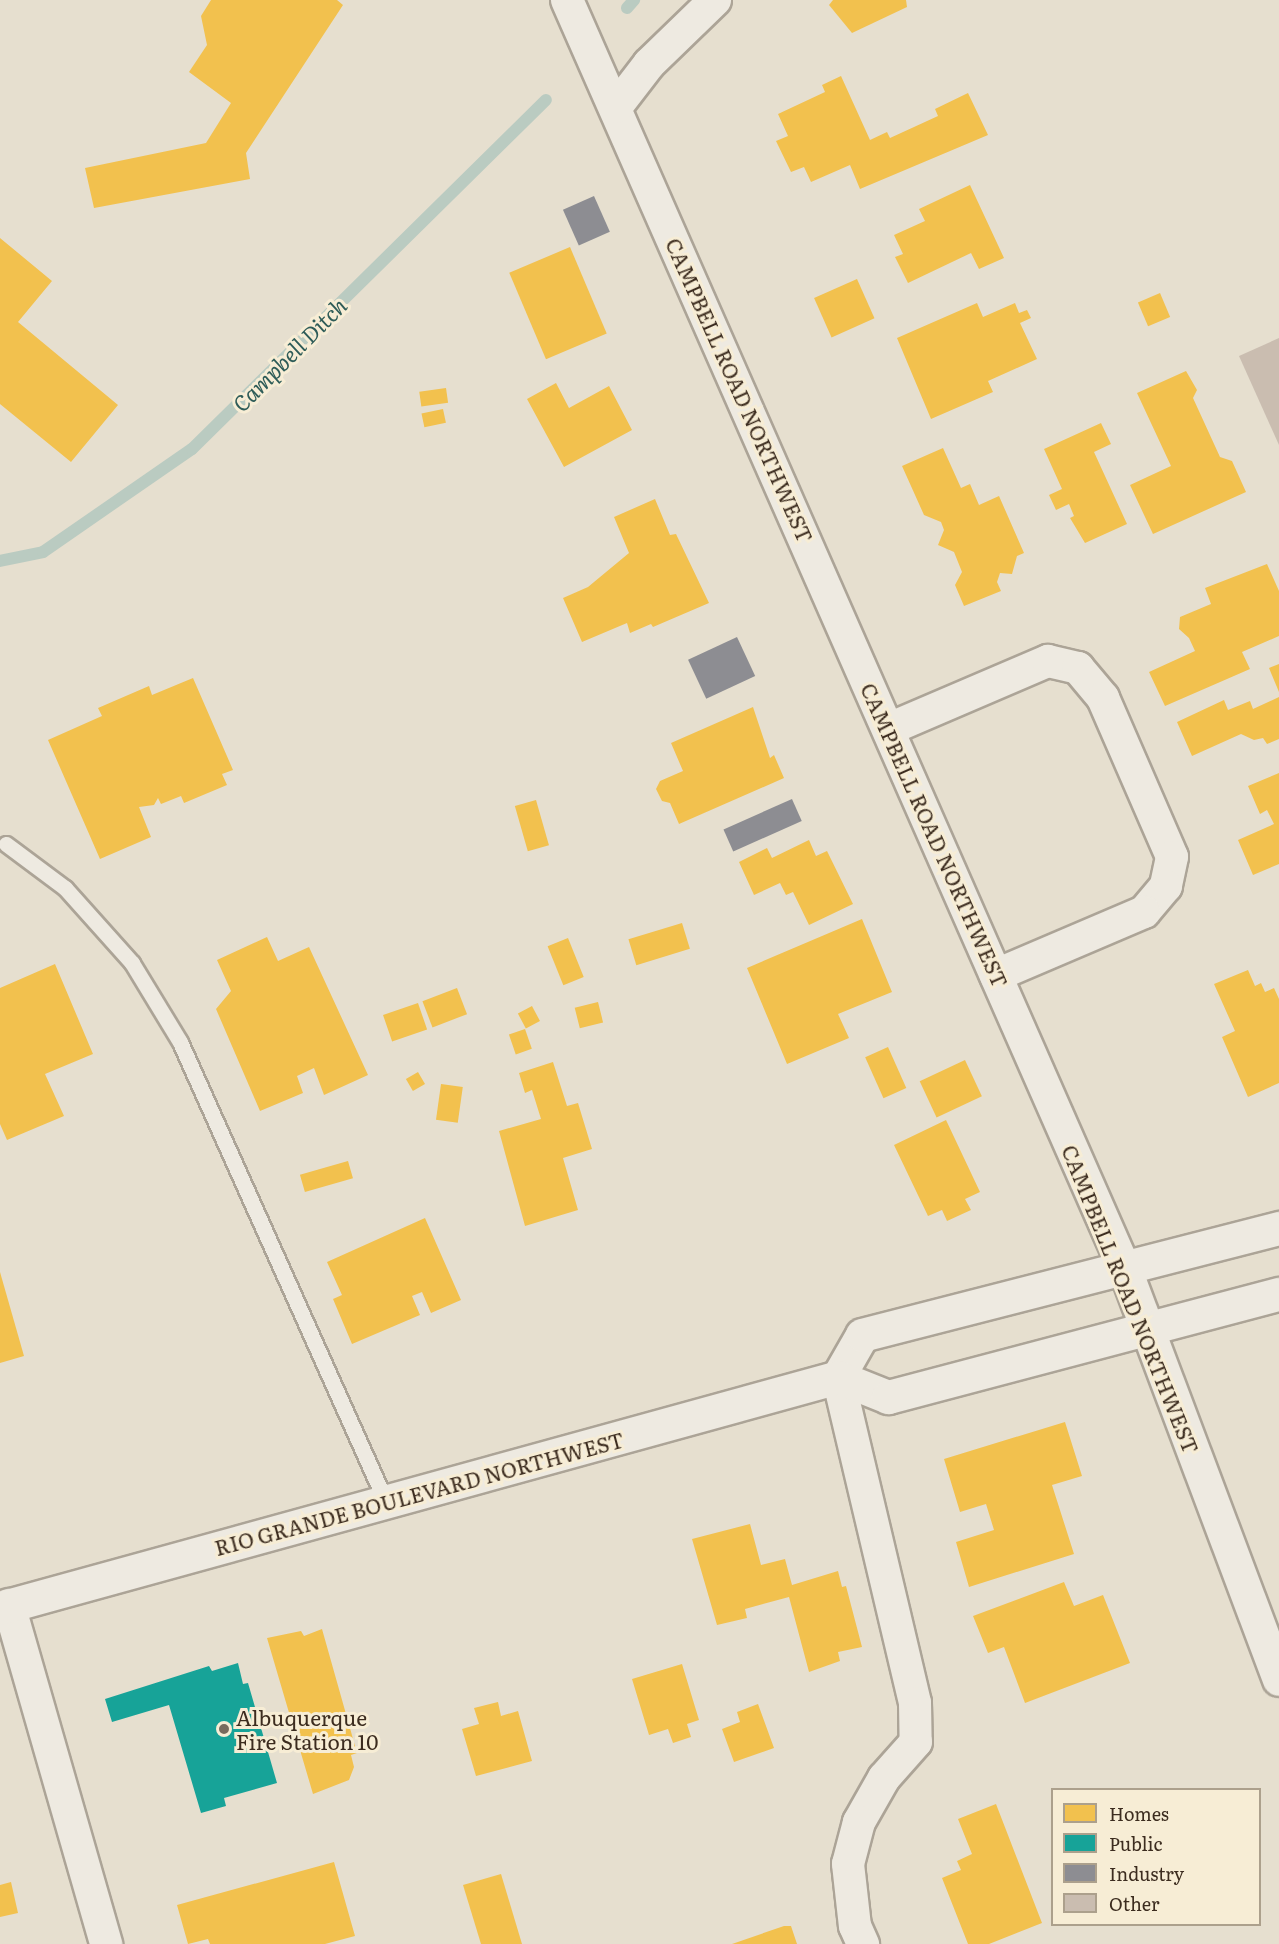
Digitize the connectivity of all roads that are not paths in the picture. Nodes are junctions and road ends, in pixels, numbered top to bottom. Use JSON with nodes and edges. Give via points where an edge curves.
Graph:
{"nodes":[{"id":1,"x":567,"y":0,"type":"edge"},
{"id":2,"x":715,"y":0,"type":"edge"},
{"id":3,"x":616,"y":107,"type":"junction"},
{"id":4,"x":889,"y":729,"type":"junction"},
{"id":5,"x":6,"y":844,"type":"dead end"},
{"id":6,"x":996,"y":975,"type":"junction"},
{"id":7,"x":1279,"y":1228,"type":"edge"},
{"id":8,"x":1124,"y":1267,"type":"junction"},
{"id":9,"x":1279,"y":1294,"type":"edge"},
{"id":10,"x":1145,"y":1328,"type":"junction"},
{"id":11,"x":838,"y":1377,"type":"junction"},
{"id":12,"x":386,"y":1502,"type":"junction"},
{"id":13,"x":5,"y":1606,"type":"edge"},
{"id":14,"x":1279,"y":1679,"type":"edge"},
{"id":15,"x":106,"y":1944,"type":"edge"},
{"id":16,"x":863,"y":1944,"type":"edge"}],
"edges":[{"from":1,"to":3,"type":"street","name":"CAMPBELL ROAD NORTHWEST"},
{"from":2,"to":3,"type":"street","via":[[649,64]]},
{"from":3,"to":4,"type":"street","name":"CAMPBELL ROAD NORTHWEST"},
{"from":4,"to":6,"type":"street","name":"CAMPBELL ROAD NORTHWEST"},
{"from":4,"to":6,"type":"street","via":[[1048,661],[1078,668],[1102,698],[1172,857],[1167,886],[1143,912]]},
{"from":5,"to":12,"type":"lane","via":[[65,888],[124,954],[180,1042]]},
{"from":6,"to":8,"type":"street","name":"CAMPBELL ROAD NORTHWEST"},
{"from":7,"to":8,"type":"main road"},
{"from":8,"to":10,"type":"main road","name":"CAMPBELL ROAD NORTHWEST"},
{"from":8,"to":11,"type":"main road","via":[[862,1335]]},
{"from":9,"to":10,"type":"main road"},
{"from":10,"to":11,"type":"main road","via":[[888,1397]]},
{"from":10,"to":14,"type":"main road","name":"CAMPBELL ROAD NORTHWEST"},
{"from":11,"to":12,"type":"main road","name":"RIO GRANDE BOULEVARD NORTHWEST"},
{"from":11,"to":16,"type":"street","via":[[915,1703],[916,1742],[884,1778],[859,1822],[848,1864],[855,1926]]},
{"from":12,"to":13,"type":"main road","name":"RIO GRANDE BOULEVARD NORTHWEST"},
{"from":13,"to":15,"type":"street"}]}
